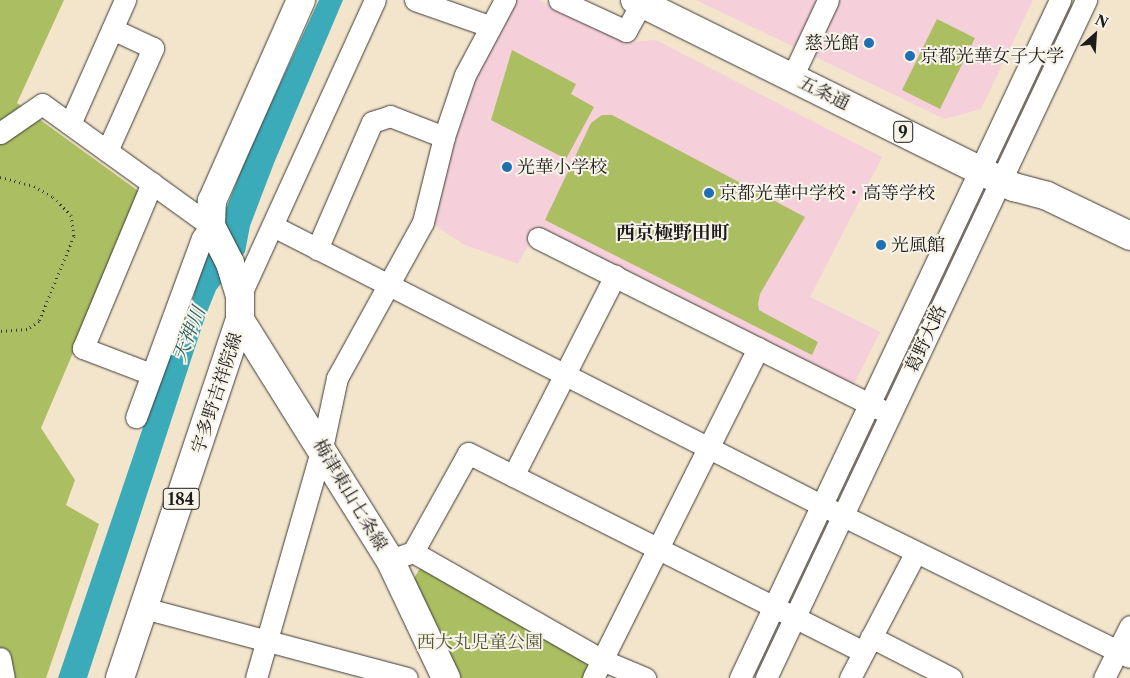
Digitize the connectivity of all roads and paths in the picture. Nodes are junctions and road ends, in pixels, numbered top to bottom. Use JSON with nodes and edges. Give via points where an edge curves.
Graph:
{"nodes":[{"id":1,"x":125,"y":0,"type":"edge"},
{"id":2,"x":301,"y":0,"type":"edge"},
{"id":3,"x":375,"y":0,"type":"edge"},
{"id":4,"x":416,"y":0,"type":"edge"},
{"id":5,"x":505,"y":0,"type":"edge"},
{"id":6,"x":559,"y":0,"type":"edge"},
{"id":7,"x":828,"y":0,"type":"edge"},
{"id":8,"x":1060,"y":0,"type":"edge"},
{"id":9,"x":1086,"y":0,"type":"edge"},
{"id":10,"x":640,"y":1,"type":"edge"},
{"id":11,"x":489,"y":26,"type":"junction"},
{"id":12,"x":112,"y":29,"type":"junction"},
{"id":13,"x":792,"y":77,"type":"junction"},
{"id":14,"x":70,"y":124,"type":"junction"},
{"id":15,"x":0,"y":133,"type":"edge"},
{"id":16,"x":444,"y":137,"type":"junction"},
{"id":17,"x":107,"y":151,"type":"junction"},
{"id":18,"x":0,"y":177,"type":"edge"},
{"id":19,"x":998,"y":179,"type":"junction"},
{"id":20,"x":152,"y":183,"type":"junction"},
{"id":21,"x":212,"y":226,"type":"junction"},
{"id":22,"x":273,"y":226,"type":"junction"},
{"id":23,"x":1130,"y":236,"type":"edge"},
{"id":24,"x":538,"y":238,"type":"dead end"},
{"id":25,"x":317,"y":249,"type":"junction"},
{"id":26,"x":1130,"y":256,"type":"edge"},
{"id":27,"x":615,"y":276,"type":"junction"},
{"id":28,"x":387,"y":284,"type":"junction"},
{"id":29,"x":240,"y":308,"type":"junction"},
{"id":30,"x":0,"y":331,"type":"edge"},
{"id":31,"x":758,"y":348,"type":"junction"},
{"id":32,"x":151,"y":374,"type":"junction"},
{"id":33,"x":565,"y":375,"type":"junction"},
{"id":34,"x":869,"y":404,"type":"junction"},
{"id":35,"x":890,"y":414,"type":"junction"},
{"id":36,"x":136,"y":417,"type":"dead end"},
{"id":37,"x":322,"y":448,"type":"junction"},
{"id":38,"x":708,"y":448,"type":"junction"},
{"id":39,"x":513,"y":476,"type":"junction"},
{"id":40,"x":821,"y":505,"type":"junction"},
{"id":41,"x":843,"y":516,"type":"junction"},
{"id":42,"x":658,"y":548,"type":"junction"},
{"id":43,"x":916,"y":552,"type":"junction"},
{"id":44,"x":402,"y":556,"type":"junction"},
{"id":45,"x":774,"y":606,"type":"junction"},
{"id":46,"x":144,"y":608,"type":"junction"},
{"id":47,"x":795,"y":617,"type":"junction"},
{"id":48,"x":1130,"y":626,"type":"edge"},
{"id":49,"x":761,"y":632,"type":"junction"},
{"id":50,"x":266,"y":641,"type":"junction"},
{"id":51,"x":867,"y":644,"type":"junction"},
{"id":52,"x":781,"y":645,"type":"junction"},
{"id":53,"x":1124,"y":654,"type":"edge"},
{"id":54,"x":0,"y":658,"type":"edge"},
{"id":55,"x":597,"y":669,"type":"edge"},
{"id":56,"x":4,"y":678,"type":"edge"},
{"id":57,"x":120,"y":678,"type":"edge"},
{"id":58,"x":256,"y":678,"type":"edge"},
{"id":59,"x":407,"y":678,"type":"edge"},
{"id":60,"x":446,"y":678,"type":"edge"},
{"id":61,"x":644,"y":678,"type":"edge"},
{"id":62,"x":724,"y":678,"type":"edge"},
{"id":63,"x":740,"y":678,"type":"edge"},
{"id":64,"x":766,"y":678,"type":"edge"},
{"id":65,"x":782,"y":678,"type":"edge"},
{"id":66,"x":850,"y":678,"type":"edge"},
{"id":67,"x":951,"y":678,"type":"edge"},
{"id":68,"x":1104,"y":678,"type":"edge"}],
"edges":[{"from":1,"to":12,"type":"street"},
{"from":2,"to":21,"type":"main road","via":[[212,200]]},
{"from":3,"to":22,"type":"street"},
{"from":4,"to":11,"type":"street"},
{"from":5,"to":11,"type":"street"},
{"from":6,"to":10,"type":"street","via":[[626,31]]},
{"from":7,"to":13,"type":"street"},
{"from":8,"to":19,"type":"street","name":"葛野大路"},
{"from":9,"to":19,"type":"street","name":"葛野大路"},
{"from":10,"to":13,"type":"main road","name":"五条通","number":"9"},
{"from":11,"to":16,"type":"street","via":[[465,75]]},
{"from":12,"to":14,"type":"street"},
{"from":12,"to":17,"type":"street","via":[[153,48]]},
{"from":13,"to":19,"type":"main road","name":"五条通","number":"9"},
{"from":14,"to":15,"type":"street","via":[[42,104]]},
{"from":14,"to":17,"type":"street"},
{"from":16,"to":25,"type":"street","via":[[390,116],[372,122]]},
{"from":16,"to":28,"type":"street","via":[[423,222]]},
{"from":17,"to":20,"type":"street"},
{"from":18,"to":30,"type":"path","via":[[34,186],[53,197],[71,215],[74,236],[39,321],[28,329]]},
{"from":19,"to":23,"type":"main road","name":"五条通","number":"9","via":[[1047,196]]},
{"from":19,"to":26,"type":"main road","name":"五条通","number":"9","via":[[1038,211]]},
{"from":19,"to":34,"type":"street","name":"葛野大路"},
{"from":19,"to":35,"type":"street","name":"葛野大路"},
{"from":20,"to":21,"type":"street"},
{"from":20,"to":32,"type":"street","via":[[83,348]]},
{"from":21,"to":29,"type":"main road","via":[[230,263]]},
{"from":21,"to":32,"type":"street","via":[[202,238]]},
{"from":22,"to":25,"type":"street"},
{"from":22,"to":29,"type":"street"},
{"from":24,"to":27,"type":"street"},
{"from":25,"to":28,"type":"street"},
{"from":27,"to":31,"type":"street"},
{"from":27,"to":33,"type":"street"},
{"from":28,"to":33,"type":"street"},
{"from":28,"to":37,"type":"street","via":[[337,378]]},
{"from":29,"to":37,"type":"main road","name":"梅津東山七条線"},
{"from":29,"to":46,"type":"main road","name":"宇多野吉祥院線","number":"184"},
{"from":31,"to":34,"type":"street"},
{"from":31,"to":38,"type":"street"},
{"from":32,"to":36,"type":"street"},
{"from":33,"to":38,"type":"street"},
{"from":33,"to":39,"type":"street"},
{"from":34,"to":35,"type":"street"},
{"from":34,"to":40,"type":"street","name":"葛野大路"},
{"from":35,"to":41,"type":"street","name":"葛野大路"},
{"from":37,"to":44,"type":"main road","name":"梅津東山七条線"},
{"from":37,"to":50,"type":"street"},
{"from":38,"to":40,"type":"street"},
{"from":38,"to":42,"type":"street"},
{"from":39,"to":42,"type":"street"},
{"from":39,"to":44,"type":"street","via":[[468,453]]},
{"from":40,"to":41,"type":"street"},
{"from":40,"to":45,"type":"street","name":"葛野大路"},
{"from":41,"to":43,"type":"street"},
{"from":41,"to":47,"type":"street","name":"葛野大路"},
{"from":42,"to":45,"type":"street"},
{"from":42,"to":55,"type":"street"},
{"from":43,"to":51,"type":"street"},
{"from":43,"to":53,"type":"street"},
{"from":44,"to":55,"type":"street"},
{"from":44,"to":60,"type":"main road","name":"梅津東山七条線"},
{"from":45,"to":47,"type":"street"},
{"from":45,"to":49,"type":"street","name":"葛野大路"},
{"from":46,"to":50,"type":"street"},
{"from":46,"to":57,"type":"main road","name":"宇多野吉祥院線","number":"184"},
{"from":47,"to":51,"type":"street"},
{"from":47,"to":52,"type":"street","name":"葛野大路"},
{"from":48,"to":53,"type":"street"},
{"from":49,"to":62,"type":"street","via":[[745,636]]},
{"from":49,"to":63,"type":"street","name":"葛野大路"},
{"from":50,"to":58,"type":"street"},
{"from":50,"to":59,"type":"street"},
{"from":51,"to":66,"type":"street"},
{"from":51,"to":67,"type":"street"},
{"from":52,"to":64,"type":"street","name":"葛野大路"},
{"from":52,"to":65,"type":"street","via":[[790,657]]},
{"from":53,"to":68,"type":"street"},
{"from":54,"to":56,"type":"street"},
{"from":55,"to":61,"type":"street"}]}
